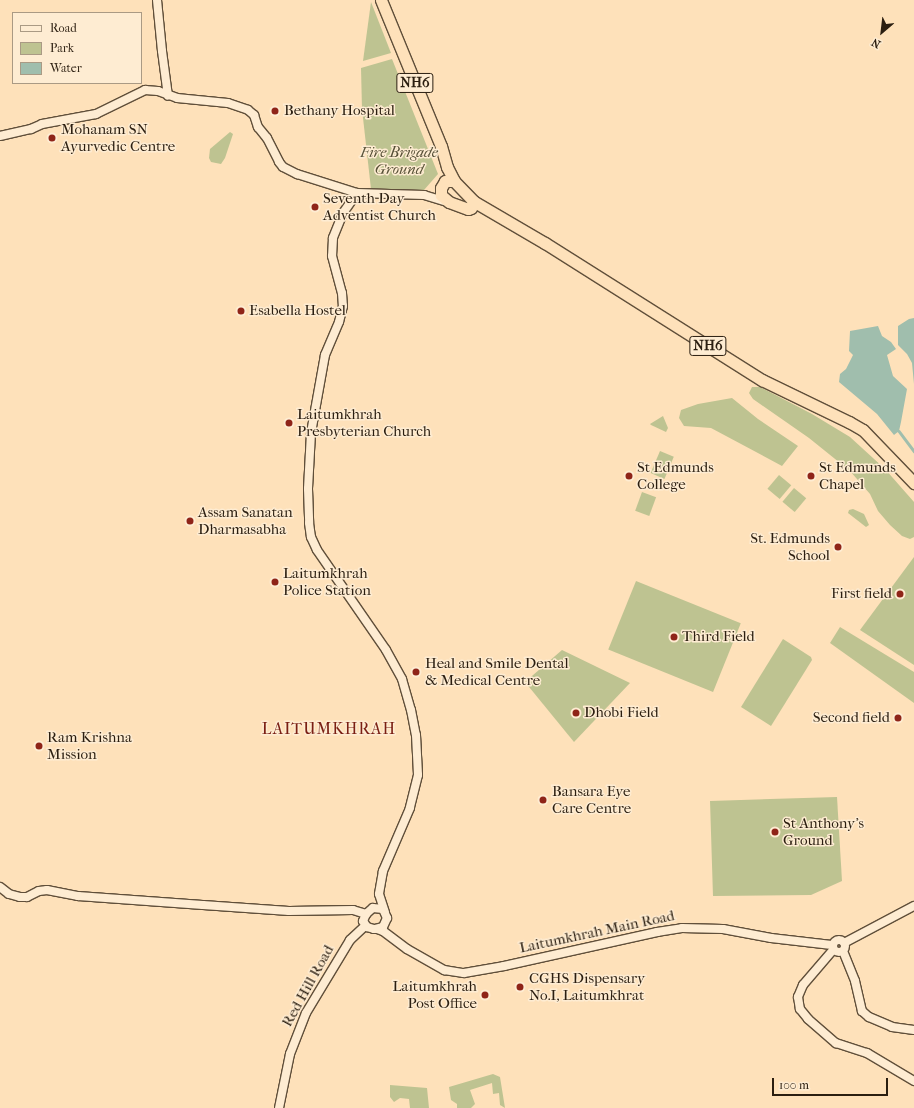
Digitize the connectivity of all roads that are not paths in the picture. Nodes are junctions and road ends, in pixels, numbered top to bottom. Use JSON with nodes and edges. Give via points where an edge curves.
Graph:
{"nodes":[{"id":1,"x":157,"y":0,"type":"edge"},
{"id":2,"x":381,"y":0,"type":"edge"},
{"id":3,"x":168,"y":96,"type":"junction"},
{"id":4,"x":0,"y":136,"type":"edge"},
{"id":5,"x":447,"y":183,"type":"junction"},
{"id":6,"x":357,"y":193,"type":"junction"},
{"id":7,"x":424,"y":195,"type":"junction"},
{"id":8,"x":449,"y":202,"type":"junction"},
{"id":9,"x":470,"y":205,"type":"junction"},
{"id":10,"x":914,"y":483,"type":"edge"},
{"id":11,"x":0,"y":887,"type":"edge"},
{"id":12,"x":379,"y":894,"type":"junction"},
{"id":13,"x":914,"y":906,"type":"edge"},
{"id":14,"x":368,"y":911,"type":"junction"},
{"id":15,"x":386,"y":915,"type":"junction"},
{"id":16,"x":365,"y":926,"type":"junction"},
{"id":17,"x":377,"y":929,"type":"junction"},
{"id":18,"x":399,"y":942,"type":"junction"},
{"id":19,"x":844,"y":947,"type":"junction"},
{"id":20,"x":833,"y":948,"type":"junction"},
{"id":21,"x":914,"y":1030,"type":"edge"},
{"id":22,"x":914,"y":1081,"type":"edge"},
{"id":23,"x":279,"y":1108,"type":"edge"}],
"edges":[{"from":1,"to":3,"type":"street"},
{"from":2,"to":5,"type":"highway","name":"NH6","number":"NH6","via":[[441,146],[447,167]]},
{"from":3,"to":4,"type":"street","via":[[158,91],[145,90],[96,114],[42,124]]},
{"from":3,"to":6,"type":"street","via":[[228,103],[244,108],[254,115],[258,127],[283,167],[306,178]]},
{"from":5,"to":7,"type":"street"},
{"from":5,"to":8,"type":"highway","number":"NH6","via":[[441,195]]},
{"from":5,"to":9,"type":"highway","number":"NH6"},
{"from":6,"to":7,"type":"street"},
{"from":6,"to":12,"type":"street","via":[[343,213],[333,238],[332,256],[343,306],[325,355],[312,426],[308,489],[309,523],[311,537],[317,550],[369,625],[402,679],[414,722],[418,758],[415,793],[383,871]]},
{"from":7,"to":8,"type":"street"},
{"from":8,"to":9,"type":"highway","number":"NH6"},
{"from":9,"to":10,"type":"highway","name":"NH6","number":"NH6","via":[[496,215],[546,243],[762,380],[863,430]]},
{"from":11,"to":14,"type":"street","via":[[9,894],[20,897],[47,890],[78,896],[289,911]]},
{"from":12,"to":14,"type":"street"},
{"from":12,"to":15,"type":"street"},
{"from":13,"to":19,"type":"street"},
{"from":14,"to":15,"type":"street","via":[[376,907]]},
{"from":14,"to":16,"type":"street","via":[[363,921]]},
{"from":15,"to":17,"type":"street","via":[[385,924]]},
{"from":15,"to":18,"type":"street"},
{"from":16,"to":17,"type":"street"},
{"from":16,"to":23,"type":"street","name":"Red Hill Road","via":[[350,940],[306,1013],[290,1054]]},
{"from":17,"to":18,"type":"street","name":"Laitumkhrah Main Road"},
{"from":18,"to":20,"type":"street","name":"Laitumkhrah Main Road","via":[[444,970],[464,972],[504,966],[682,928],[723,930]]},
{"from":19,"to":20,"type":"street","name":"Laitumkhrah Main Road","via":[[839,953]]},
{"from":19,"to":21,"type":"street","via":[[862,1011],[892,1027]]},
{"from":20,"to":22,"type":"street","via":[[803,984],[798,997],[800,1009],[836,1043],[867,1053]]}]}
